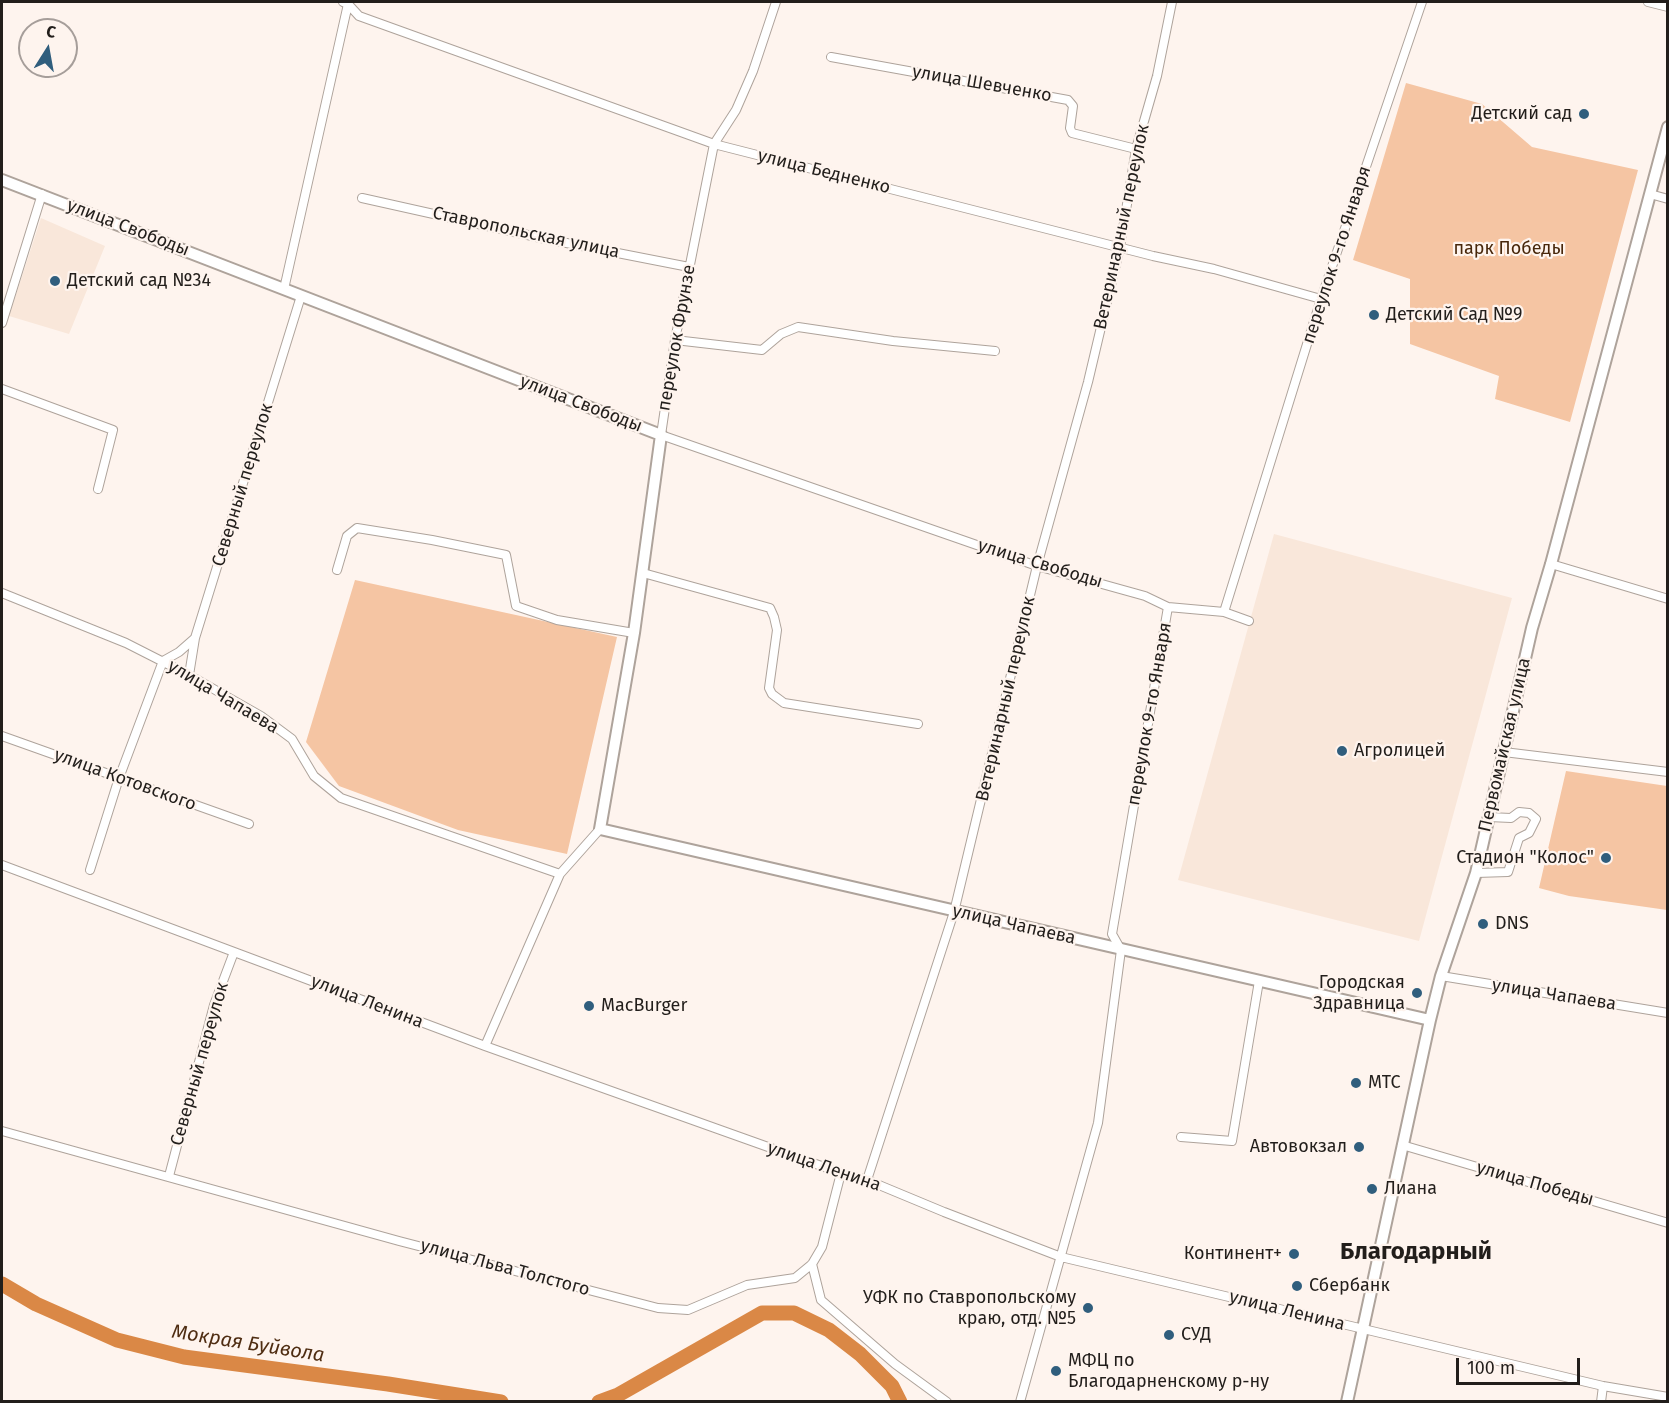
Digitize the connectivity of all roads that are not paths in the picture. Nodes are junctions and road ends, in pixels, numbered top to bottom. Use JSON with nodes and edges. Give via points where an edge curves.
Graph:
{"nodes":[{"id":1,"x":776,"y":2,"type":"edge"},
{"id":2,"x":1172,"y":2,"type":"edge"},
{"id":3,"x":1422,"y":2,"type":"edge"},
{"id":4,"x":1648,"y":2,"type":"edge"},
{"id":5,"x":345,"y":3,"type":"edge"},
{"id":6,"x":1668,"y":7,"type":"edge"},
{"id":7,"x":831,"y":57,"type":"dead end"},
{"id":8,"x":1668,"y":127,"type":"edge"},
{"id":9,"x":714,"y":144,"type":"junction"},
{"id":10,"x":1136,"y":149,"type":"junction"},
{"id":11,"x":2,"y":180,"type":"edge"},
{"id":12,"x":42,"y":194,"type":"junction"},
{"id":13,"x":1650,"y":194,"type":"junction"},
{"id":14,"x":362,"y":198,"type":"dead end"},
{"id":15,"x":1668,"y":200,"type":"edge"},
{"id":16,"x":1120,"y":247,"type":"junction"},
{"id":17,"x":689,"y":267,"type":"junction"},
{"id":18,"x":284,"y":288,"type":"junction"},
{"id":19,"x":301,"y":296,"type":"junction"},
{"id":20,"x":1321,"y":299,"type":"junction"},
{"id":21,"x":2,"y":323,"type":"edge"},
{"id":22,"x":675,"y":340,"type":"junction"},
{"id":23,"x":994,"y":351,"type":"dead end"},
{"id":24,"x":2,"y":389,"type":"edge"},
{"id":25,"x":661,"y":435,"type":"junction"},
{"id":26,"x":98,"y":489,"type":"dead end"},
{"id":27,"x":1551,"y":564,"type":"junction"},
{"id":28,"x":1037,"y":566,"type":"junction"},
{"id":29,"x":337,"y":570,"type":"dead end"},
{"id":30,"x":643,"y":573,"type":"junction"},
{"id":31,"x":2,"y":592,"type":"edge"},
{"id":32,"x":1668,"y":599,"type":"edge"},
{"id":33,"x":1168,"y":607,"type":"junction"},
{"id":34,"x":1224,"y":612,"type":"junction"},
{"id":35,"x":1249,"y":621,"type":"dead end"},
{"id":36,"x":634,"y":633,"type":"junction"},
{"id":37,"x":195,"y":638,"type":"junction"},
{"id":38,"x":163,"y":662,"type":"junction"},
{"id":39,"x":189,"y":675,"type":"junction"},
{"id":40,"x":918,"y":724,"type":"dead end"},
{"id":41,"x":2,"y":736,"type":"edge"},
{"id":42,"x":1504,"y":752,"type":"junction"},
{"id":43,"x":1668,"y":772,"type":"edge"},
{"id":44,"x":119,"y":778,"type":"junction"},
{"id":45,"x":1489,"y":817,"type":"junction"},
{"id":46,"x":249,"y":824,"type":"dead end"},
{"id":47,"x":600,"y":829,"type":"junction"},
{"id":48,"x":2,"y":865,"type":"edge"},
{"id":49,"x":90,"y":870,"type":"dead end"},
{"id":50,"x":1476,"y":873,"type":"junction"},
{"id":51,"x":560,"y":874,"type":"junction"},
{"id":52,"x":954,"y":912,"type":"junction"},
{"id":53,"x":1121,"y":950,"type":"junction"},
{"id":54,"x":234,"y":952,"type":"junction"},
{"id":55,"x":1441,"y":976,"type":"junction"},
{"id":56,"x":1259,"y":981,"type":"junction"},
{"id":57,"x":1668,"y":1013,"type":"edge"},
{"id":58,"x":1430,"y":1020,"type":"junction"},
{"id":59,"x":485,"y":1046,"type":"junction"},
{"id":60,"x":2,"y":1131,"type":"edge"},
{"id":61,"x":1181,"y":1137,"type":"dead end"},
{"id":62,"x":1402,"y":1145,"type":"junction"},
{"id":63,"x":841,"y":1173,"type":"junction"},
{"id":64,"x":169,"y":1176,"type":"junction"},
{"id":65,"x":867,"y":1180,"type":"junction"},
{"id":66,"x":1668,"y":1223,"type":"edge"},
{"id":67,"x":1061,"y":1257,"type":"junction"},
{"id":68,"x":812,"y":1264,"type":"junction"},
{"id":69,"x":1362,"y":1329,"type":"junction"},
{"id":70,"x":1603,"y":1386,"type":"junction"},
{"id":71,"x":1668,"y":1397,"type":"edge"},
{"id":72,"x":947,"y":1401,"type":"edge"},
{"id":73,"x":1020,"y":1401,"type":"edge"},
{"id":74,"x":1347,"y":1401,"type":"edge"},
{"id":75,"x":1601,"y":1401,"type":"edge"}],
"edges":[{"from":1,"to":9,"type":"street","name":"переулок Фрунзе","via":[[736,110]]},
{"from":2,"to":10,"type":"street","name":"Ветеринарный переулок","via":[[1157,76]]},
{"from":3,"to":20,"type":"street","name":"переулок 9-го Января"},
{"from":4,"to":6,"type":"street"},
{"from":5,"to":9,"type":"street","name":"улица Бедненко","via":[[359,16]]},
{"from":5,"to":18,"type":"street"},
{"from":7,"to":10,"type":"street","name":"улица Шевченко","via":[[1068,100],[1073,106],[1072,133]]},
{"from":8,"to":13,"type":"main road","name":"Первомайская улица"},
{"from":9,"to":16,"type":"street","name":"улица Бедненко"},
{"from":9,"to":17,"type":"street","name":"переулок Фрунзе"},
{"from":10,"to":16,"type":"street","name":"Ветеринарный переулок"},
{"from":11,"to":12,"type":"main road","name":"улица Свободы"},
{"from":12,"to":18,"type":"main road","name":"улица Свободы"},
{"from":12,"to":21,"type":"street"},
{"from":13,"to":15,"type":"street"},
{"from":13,"to":27,"type":"main road","name":"Первомайская улица"},
{"from":14,"to":17,"type":"street","name":"Ставропольская улица"},
{"from":16,"to":20,"type":"street","name":"улица Бедненко"},
{"from":16,"to":28,"type":"street","name":"Ветеринарный переулок","via":[[1088,382]]},
{"from":17,"to":22,"type":"street","name":"переулок Фрунзе"},
{"from":18,"to":19,"type":"main road","name":"улица Свободы"},
{"from":19,"to":25,"type":"main road","name":"улица Свободы"},
{"from":19,"to":37,"type":"street","name":"Северный переулок"},
{"from":20,"to":34,"type":"street","name":"переулок 9-го Января"},
{"from":22,"to":23,"type":"street","via":[[762,350],[781,334],[798,327]]},
{"from":22,"to":25,"type":"street","name":"переулок Фрунзе"},
{"from":24,"to":26,"type":"street","via":[[113,430]]},
{"from":25,"to":28,"type":"street","name":"улица Свободы"},
{"from":25,"to":30,"type":"main road","name":"переулок Фрунзе"},
{"from":27,"to":32,"type":"street"},
{"from":27,"to":42,"type":"main road","name":"Первомайская улица"},
{"from":28,"to":33,"type":"street","name":"улица Свободы","via":[[1145,596]]},
{"from":28,"to":52,"type":"street","name":"Ветеринарный переулок"},
{"from":29,"to":36,"type":"street","via":[[347,537],[357,528],[506,555],[516,606],[557,620]]},
{"from":30,"to":36,"type":"main road","name":"переулок Фрунзе"},
{"from":30,"to":40,"type":"street","via":[[770,608],[777,630],[769,688],[784,703]]},
{"from":31,"to":38,"type":"street","name":"улица Чапаева"},
{"from":33,"to":34,"type":"street","name":"переулок 9-го Января"},
{"from":33,"to":53,"type":"street","name":"переулок 9-го Января","via":[[1112,934]]},
{"from":34,"to":35,"type":"street"},
{"from":36,"to":47,"type":"main road","name":"переулок Фрунзе"},
{"from":37,"to":38,"type":"street"},
{"from":37,"to":39,"type":"street","name":"Северный переулок"},
{"from":38,"to":39,"type":"street","name":"улица Чапаева"},
{"from":38,"to":44,"type":"street"},
{"from":39,"to":51,"type":"street","name":"улица Чапаева","via":[[261,716],[292,739],[314,776],[341,798]]},
{"from":41,"to":44,"type":"street","name":"улица Котовского"},
{"from":42,"to":43,"type":"street"},
{"from":42,"to":45,"type":"main road","name":"Первомайская улица"},
{"from":44,"to":46,"type":"street","name":"улица Котовского"},
{"from":44,"to":49,"type":"street"},
{"from":45,"to":50,"type":"main road","name":"Первомайская улица"},
{"from":45,"to":50,"type":"street","via":[[1511,818],[1519,812],[1536,819],[1529,833],[1519,838],[1508,872]]},
{"from":47,"to":51,"type":"street"},
{"from":47,"to":52,"type":"main road","name":"улица Чапаева"},
{"from":48,"to":54,"type":"street","name":"улица Ленина"},
{"from":50,"to":55,"type":"main road","name":"Первомайская улица"},
{"from":51,"to":59,"type":"street"},
{"from":52,"to":53,"type":"main road","name":"улица Чапаева"},
{"from":52,"to":65,"type":"street","name":"Ветеринарный переулок"},
{"from":53,"to":56,"type":"main road","name":"улица Чапаева"},
{"from":53,"to":67,"type":"street","name":"переулок 9-го Января","via":[[1098,1123]]},
{"from":54,"to":59,"type":"street","name":"улица Ленина"},
{"from":54,"to":64,"type":"street","name":"Северный переулок","via":[[214,1005]]},
{"from":55,"to":57,"type":"street","name":"улица Чапаева"},
{"from":55,"to":58,"type":"main road","name":"Первомайская улица"},
{"from":56,"to":58,"type":"main road","name":"улица Чапаева"},
{"from":56,"to":61,"type":"street","via":[[1232,1141]]},
{"from":58,"to":62,"type":"main road","name":"Первомайская улица"},
{"from":59,"to":63,"type":"street","name":"улица Ленина"},
{"from":60,"to":64,"type":"street","name":"улица Льва Толстого"},
{"from":62,"to":66,"type":"street","name":"улица Победы"},
{"from":62,"to":69,"type":"main road","name":"Первомайская улица"},
{"from":63,"to":65,"type":"street","name":"улица Ленина"},
{"from":63,"to":68,"type":"street","via":[[822,1247]]},
{"from":64,"to":68,"type":"street","name":"улица Льва Толстого","via":[[658,1308],[688,1310],[747,1285],[795,1278]]},
{"from":65,"to":67,"type":"street","name":"улица Ленина"},
{"from":67,"to":69,"type":"street","name":"улица Ленина"},
{"from":67,"to":73,"type":"street","name":"переулок 9-го Января"},
{"from":68,"to":72,"type":"street","via":[[821,1300],[895,1364]]},
{"from":69,"to":70,"type":"street","name":"улица Ленина"},
{"from":69,"to":74,"type":"main road","name":"Первомайская улица"},
{"from":70,"to":71,"type":"street","name":"улица Ленина"},
{"from":70,"to":75,"type":"street"}]}
